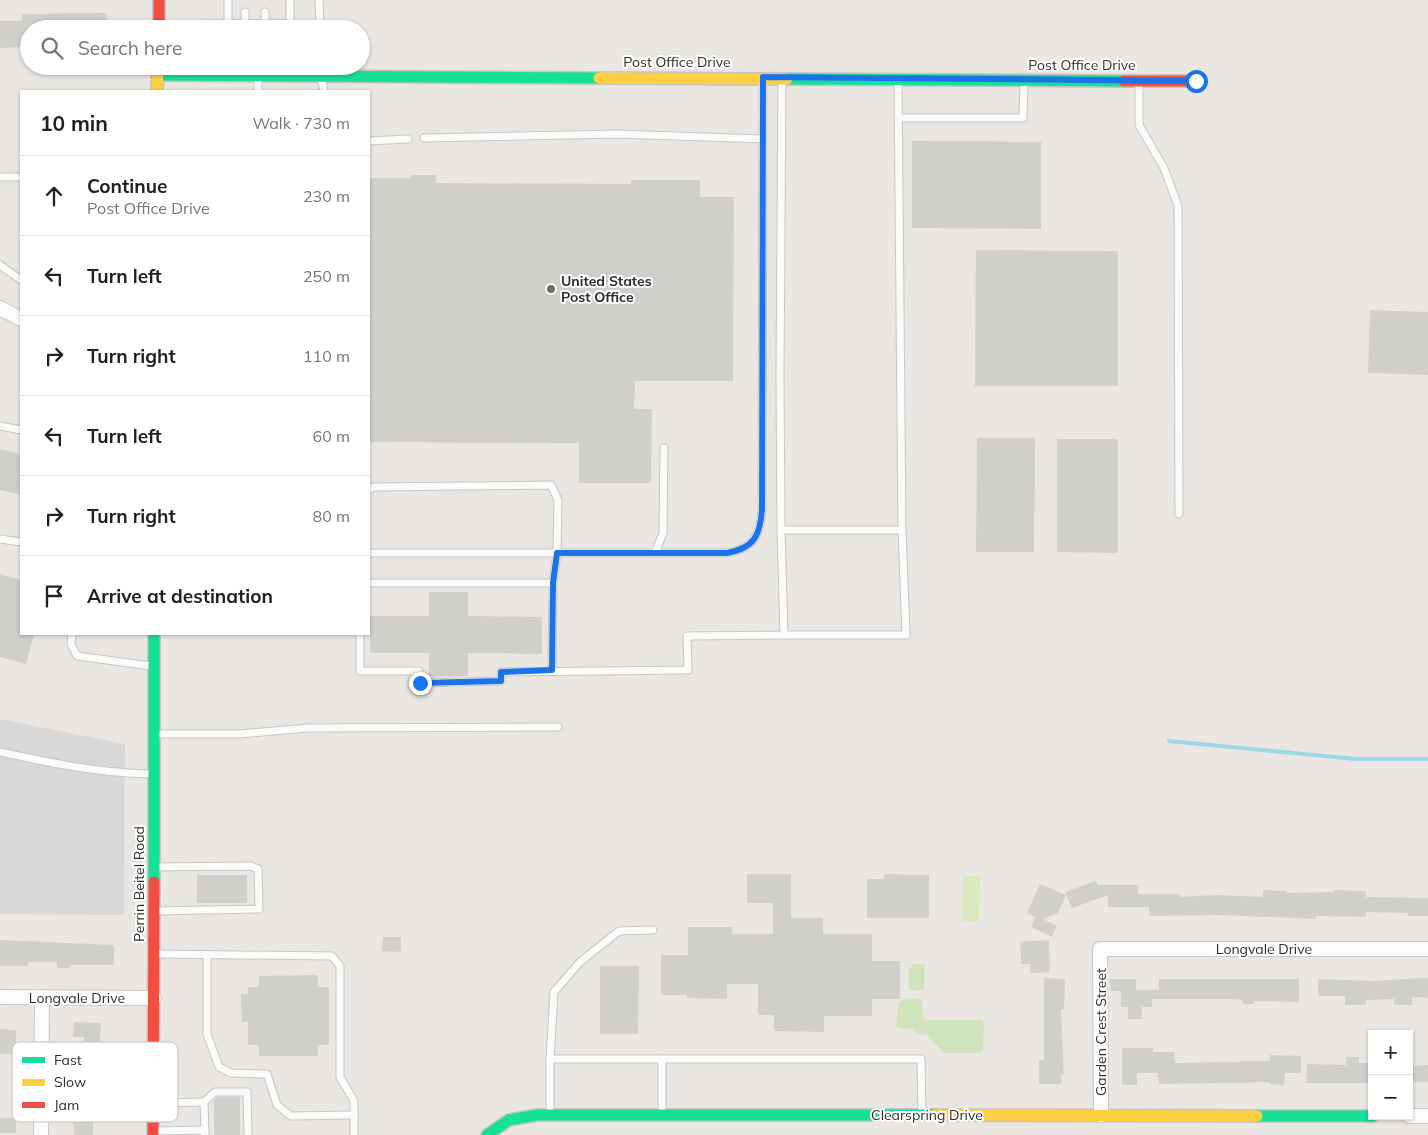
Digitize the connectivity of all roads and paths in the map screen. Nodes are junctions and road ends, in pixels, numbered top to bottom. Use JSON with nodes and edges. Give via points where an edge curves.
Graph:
{"nodes":[{"id":1,"x":159,"y":0,"type":"edge"},
{"id":2,"x":228,"y":0,"type":"edge"},
{"id":3,"x":290,"y":0,"type":"edge"},
{"id":4,"x":319,"y":0,"type":"edge"},
{"id":5,"x":245,"y":12,"type":"dead end"},
{"id":6,"x":265,"y":12,"type":"dead end"},
{"id":7,"x":159,"y":20,"type":"edge"},
{"id":8,"x":228,"y":20,"type":"edge"},
{"id":9,"x":245,"y":20,"type":"edge"},
{"id":10,"x":265,"y":20,"type":"edge"},
{"id":11,"x":290,"y":20,"type":"edge"},
{"id":12,"x":320,"y":20,"type":"edge"},
{"id":13,"x":370,"y":72,"type":"edge"},
{"id":14,"x":157,"y":75,"type":"edge"},
{"id":15,"x":258,"y":75,"type":"edge"},
{"id":16,"x":322,"y":75,"type":"edge"},
{"id":17,"x":763,"y":77,"type":"junction"},
{"id":18,"x":782,"y":77,"type":"junction"},
{"id":19,"x":898,"y":78,"type":"junction"},
{"id":20,"x":1025,"y":79,"type":"junction"},
{"id":21,"x":1140,"y":80,"type":"junction"},
{"id":22,"x":1196,"y":81,"type":"dead end"},
{"id":23,"x":157,"y":90,"type":"edge"},
{"id":24,"x":258,"y":90,"type":"edge"},
{"id":25,"x":324,"y":90,"type":"edge"},
{"id":26,"x":898,"y":118,"type":"junction"},
{"id":27,"x":424,"y":138,"type":"dead end"},
{"id":28,"x":408,"y":139,"type":"dead end"},
{"id":29,"x":763,"y":139,"type":"junction"},
{"id":30,"x":370,"y":141,"type":"edge"},
{"id":31,"x":0,"y":177,"type":"edge"},
{"id":32,"x":20,"y":177,"type":"edge"},
{"id":33,"x":0,"y":265,"type":"edge"},
{"id":34,"x":20,"y":279,"type":"edge"},
{"id":35,"x":0,"y":308,"type":"edge"},
{"id":36,"x":20,"y":318,"type":"edge"},
{"id":37,"x":0,"y":426,"type":"edge"},
{"id":38,"x":20,"y":430,"type":"edge"},
{"id":39,"x":664,"y":448,"type":"dead end"},
{"id":40,"x":370,"y":489,"type":"edge"},
{"id":41,"x":1179,"y":514,"type":"dead end"},
{"id":42,"x":781,"y":530,"type":"junction"},
{"id":43,"x":902,"y":530,"type":"junction"},
{"id":44,"x":0,"y":539,"type":"edge"},
{"id":45,"x":20,"y":542,"type":"edge"},
{"id":46,"x":370,"y":553,"type":"edge"},
{"id":47,"x":557,"y":553,"type":"junction"},
{"id":48,"x":656,"y":553,"type":"junction"},
{"id":49,"x":370,"y":583,"type":"edge"},
{"id":50,"x":553,"y":583,"type":"junction"},
{"id":51,"x":72,"y":635,"type":"edge"},
{"id":52,"x":154,"y":635,"type":"edge"},
{"id":53,"x":360,"y":635,"type":"edge"},
{"id":54,"x":784,"y":636,"type":"junction"},
{"id":55,"x":154,"y":666,"type":"junction"},
{"id":56,"x":552,"y":670,"type":"junction"},
{"id":57,"x":558,"y":727,"type":"dead end"},
{"id":58,"x":154,"y":734,"type":"junction"},
{"id":59,"x":0,"y":752,"type":"edge"},
{"id":60,"x":154,"y":774,"type":"junction"},
{"id":61,"x":154,"y":867,"type":"junction"},
{"id":62,"x":154,"y":911,"type":"junction"},
{"id":63,"x":653,"y":930,"type":"dead end"},
{"id":64,"x":1428,"y":948,"type":"edge"},
{"id":65,"x":1100,"y":949,"type":"joint"},
{"id":66,"x":154,"y":954,"type":"junction"},
{"id":67,"x":208,"y":955,"type":"junction"},
{"id":68,"x":0,"y":997,"type":"edge"},
{"id":69,"x":42,"y":998,"type":"junction"},
{"id":70,"x":154,"y":998,"type":"junction"},
{"id":71,"x":42,"y":1042,"type":"edge"},
{"id":72,"x":154,"y":1042,"type":"edge"},
{"id":73,"x":550,"y":1059,"type":"junction"},
{"id":74,"x":662,"y":1059,"type":"junction"},
{"id":75,"x":204,"y":1102,"type":"junction"},
{"id":76,"x":178,"y":1103,"type":"edge"},
{"id":77,"x":354,"y":1115,"type":"junction"},
{"id":78,"x":550,"y":1115,"type":"junction"},
{"id":79,"x":662,"y":1115,"type":"junction"},
{"id":80,"x":922,"y":1115,"type":"junction"},
{"id":81,"x":1101,"y":1115,"type":"junction"},
{"id":82,"x":1368,"y":1116,"type":"edge"},
{"id":83,"x":1413,"y":1116,"type":"edge"},
{"id":84,"x":1428,"y":1116,"type":"edge"},
{"id":85,"x":41,"y":1122,"type":"edge"},
{"id":86,"x":153,"y":1133,"type":"edge"},
{"id":87,"x":204,"y":1133,"type":"edge"},
{"id":88,"x":41,"y":1135,"type":"edge"},
{"id":89,"x":248,"y":1135,"type":"edge"},
{"id":90,"x":354,"y":1135,"type":"edge"},
{"id":91,"x":487,"y":1135,"type":"edge"}],
"edges":[{"from":1,"to":7,"type":"street"},
{"from":2,"to":8,"type":"lane"},
{"from":3,"to":11,"type":"lane"},
{"from":4,"to":12,"type":"lane"},
{"from":5,"to":9,"type":"lane"},
{"from":6,"to":10,"type":"lane"},
{"from":13,"to":17,"type":"street","name":"Post Office Drive"},
{"from":14,"to":23,"type":"street"},
{"from":15,"to":24,"type":"lane"},
{"from":16,"to":25,"type":"lane"},
{"from":17,"to":18,"type":"street","name":"Post Office Drive"},
{"from":17,"to":29,"type":"lane"},
{"from":18,"to":19,"type":"street","name":"Post Office Drive"},
{"from":18,"to":42,"type":"lane"},
{"from":19,"to":20,"type":"street","name":"Post Office Drive"},
{"from":19,"to":26,"type":"lane"},
{"from":20,"to":21,"type":"street","name":"Post Office Drive"},
{"from":20,"to":26,"type":"lane","via":[[1023,118]]},
{"from":21,"to":22,"type":"street","name":"Post Office Drive"},
{"from":21,"to":41,"type":"lane","via":[[1139,125],[1164,168],[1178,206]]},
{"from":26,"to":43,"type":"lane"},
{"from":27,"to":29,"type":"lane","via":[[617,134]]},
{"from":28,"to":30,"type":"lane"},
{"from":29,"to":48,"type":"lane","via":[[761,525],[754,541],[741,551]]},
{"from":31,"to":32,"type":"lane"},
{"from":33,"to":34,"type":"lane"},
{"from":35,"to":36,"type":"street"},
{"from":37,"to":38,"type":"lane"},
{"from":39,"to":48,"type":"lane","via":[[664,533]]},
{"from":40,"to":47,"type":"lane","via":[[551,485],[558,500]]},
{"from":42,"to":43,"type":"lane"},
{"from":42,"to":54,"type":"lane"},
{"from":43,"to":54,"type":"lane","via":[[906,635]]},
{"from":44,"to":45,"type":"lane"},
{"from":46,"to":47,"type":"lane"},
{"from":47,"to":48,"type":"lane"},
{"from":47,"to":50,"type":"lane"},
{"from":49,"to":50,"type":"lane"},
{"from":50,"to":56,"type":"lane"},
{"from":51,"to":55,"type":"lane","via":[[70,644],[77,656]]},
{"from":52,"to":55,"type":"street","name":"Perrin Beitel Road"},
{"from":53,"to":56,"type":"lane","via":[[360,671],[420,671],[420,683],[501,681],[501,672]]},
{"from":54,"to":56,"type":"lane","via":[[688,636],[688,670]]},
{"from":55,"to":58,"type":"street","name":"Perrin Beitel Road"},
{"from":57,"to":58,"type":"lane","via":[[308,728],[239,734]]},
{"from":58,"to":60,"type":"street","name":"Perrin Beitel Road"},
{"from":59,"to":60,"type":"lane","via":[[80,769]]},
{"from":60,"to":61,"type":"street","name":"Perrin Beitel Road"},
{"from":61,"to":62,"type":"street","name":"Perrin Beitel Road"},
{"from":61,"to":62,"type":"lane","via":[[252,866],[258,869],[261,904],[259,909]]},
{"from":62,"to":66,"type":"street","name":"Perrin Beitel Road"},
{"from":63,"to":73,"type":"lane","via":[[619,931],[580,962],[554,992]]},
{"from":64,"to":65,"type":"street","name":"Longvale Drive"},
{"from":65,"to":81,"type":"street","name":"Garden Crest Street"},
{"from":66,"to":67,"type":"lane"},
{"from":66,"to":70,"type":"street","name":"Perrin Beitel Road"},
{"from":67,"to":77,"type":"lane","via":[[207,1034],[218,1067],[230,1073],[267,1074],[277,1105],[290,1116]]},
{"from":67,"to":77,"type":"lane","via":[[332,956],[340,966],[340,1077],[354,1101]]},
{"from":68,"to":69,"type":"street","name":"Longvale Drive"},
{"from":69,"to":70,"type":"street","name":"Longvale Drive"},
{"from":69,"to":71,"type":"street"},
{"from":70,"to":72,"type":"street","name":"Perrin Beitel Road"},
{"from":73,"to":74,"type":"lane"},
{"from":73,"to":78,"type":"lane"},
{"from":74,"to":79,"type":"lane"},
{"from":74,"to":80,"type":"lane","via":[[921,1059]]},
{"from":75,"to":76,"type":"lane"},
{"from":75,"to":87,"type":"lane"},
{"from":75,"to":89,"type":"lane","via":[[214,1092],[247,1092]]},
{"from":77,"to":90,"type":"lane"},
{"from":78,"to":79,"type":"street","name":"Clearspring Drive"},
{"from":78,"to":91,"type":"street","name":"Clearspring Drive","via":[[509,1120]]},
{"from":79,"to":80,"type":"street","name":"Clearspring Drive"},
{"from":80,"to":81,"type":"street","name":"Clearspring Drive"},
{"from":81,"to":82,"type":"street","name":"Clearspring Drive"},
{"from":83,"to":84,"type":"street"},
{"from":85,"to":88,"type":"street"},
{"from":86,"to":87,"type":"lane"}]}
